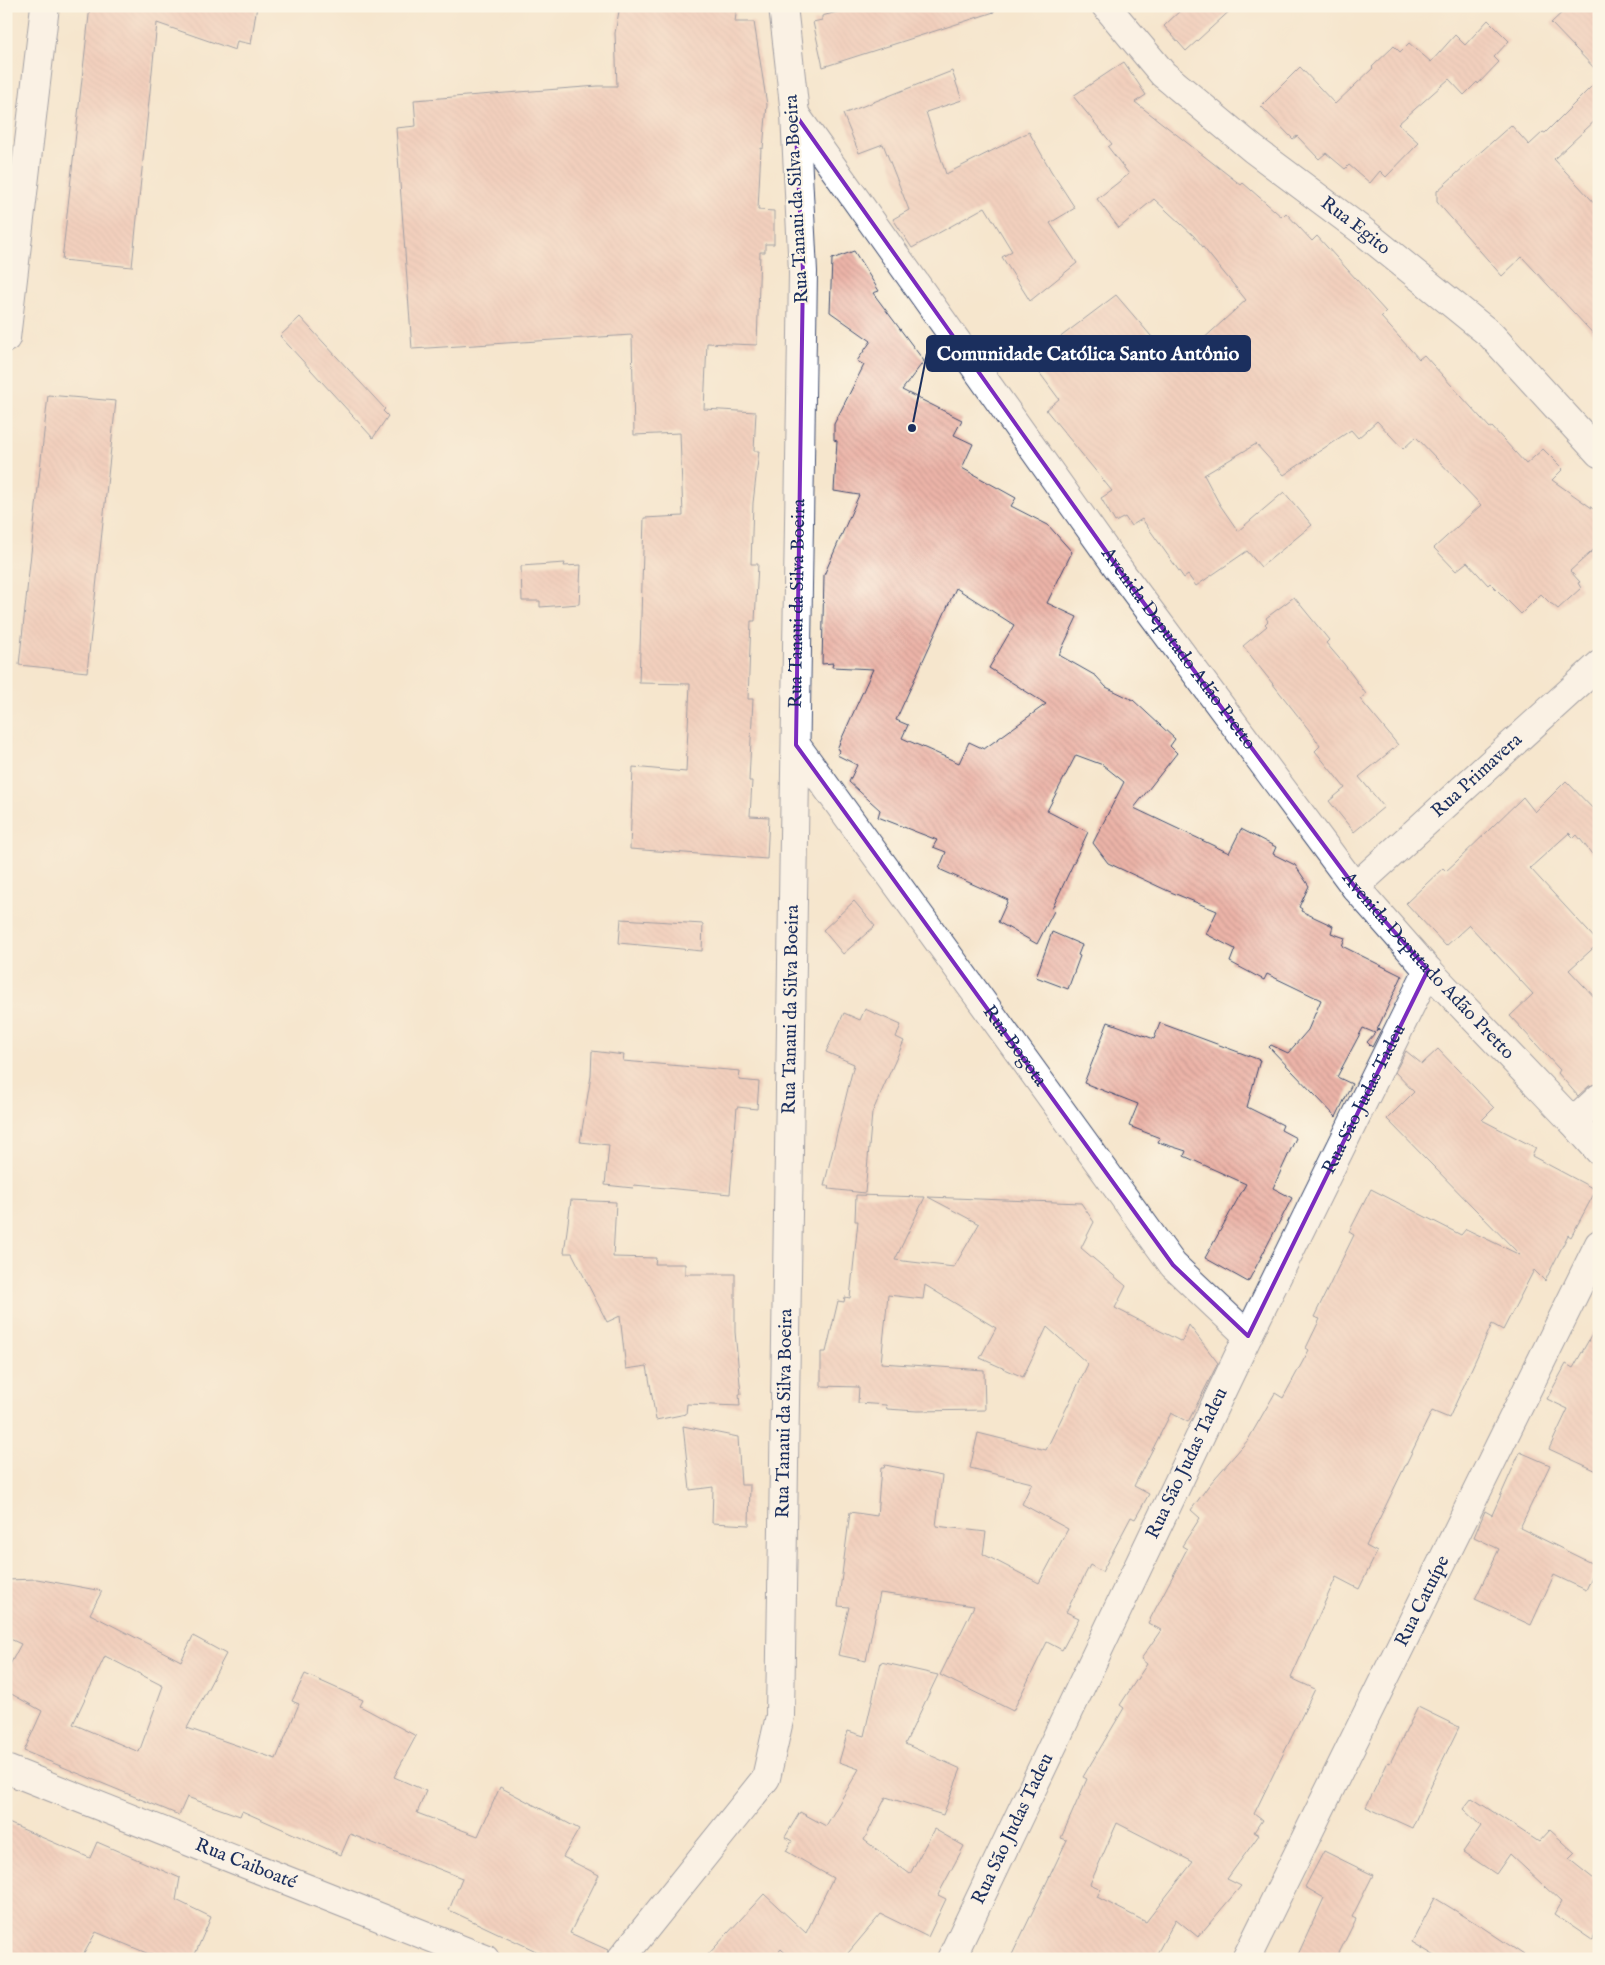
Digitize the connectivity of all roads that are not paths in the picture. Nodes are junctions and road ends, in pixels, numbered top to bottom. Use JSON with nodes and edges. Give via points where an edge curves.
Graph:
{"nodes":[{"id":1,"x":45,"y":6,"type":"edge"},
{"id":2,"x":783,"y":6,"type":"edge"},
{"id":3,"x":1106,"y":6,"type":"edge"},
{"id":4,"x":795,"y":114,"type":"junction"},
{"id":5,"x":6,"y":338,"type":"edge"},
{"id":6,"x":1599,"y":453,"type":"edge"},
{"id":7,"x":1599,"y":665,"type":"edge"},
{"id":8,"x":796,"y":745,"type":"junction"},
{"id":9,"x":1356,"y":887,"type":"junction"},
{"id":10,"x":1428,"y":970,"type":"junction"},
{"id":11,"x":1599,"y":1098,"type":"edge"},
{"id":12,"x":1573,"y":1122,"type":"junction"},
{"id":13,"x":1599,"y":1151,"type":"edge"},
{"id":14,"x":1599,"y":1244,"type":"edge"},
{"id":15,"x":1248,"y":1336,"type":"junction"},
{"id":16,"x":6,"y":1769,"type":"edge"},
{"id":17,"x":485,"y":1959,"type":"edge"},
{"id":18,"x":621,"y":1959,"type":"edge"},
{"id":19,"x":951,"y":1959,"type":"edge"},
{"id":20,"x":1246,"y":1959,"type":"edge"}],
"edges":[{"from":1,"to":5,"type":"street"},
{"from":2,"to":4,"type":"street","name":"Rua Tanaui da Silva Boeira"},
{"from":3,"to":6,"type":"street","name":"Rua Egito","via":[[1163,74],[1253,149],[1360,229],[1491,335]]},
{"from":4,"to":8,"type":"street","name":"Rua Tanaui da Silva Boeira","via":[[803,272]]},
{"from":4,"to":9,"type":"street","name":"Avenida Deputado Adão Pretto","via":[[1123,576]]},
{"from":7,"to":9,"type":"street","name":"Rua Primavera"},
{"from":8,"to":15,"type":"street","name":"Rua Bogota","via":[[1173,1265]]},
{"from":8,"to":18,"type":"street","name":"Rua Tanaui da Silva Boeira","via":[[780,1716],[766,1778]]},
{"from":9,"to":10,"type":"street","name":"Avenida Deputado Adão Pretto"},
{"from":10,"to":12,"type":"street","name":"Avenida Deputado Adão Pretto"},
{"from":10,"to":15,"type":"street","name":"Rua São Judas Tadeu"},
{"from":11,"to":12,"type":"street"},
{"from":12,"to":13,"type":"street","name":"Avenida Deputado Adão Pretto"},
{"from":14,"to":20,"type":"street","name":"Rua Catuípe"},
{"from":15,"to":19,"type":"street","name":"Rua São Judas Tadeu"},
{"from":16,"to":17,"type":"street","name":"Rua Caiboaté"}]}
